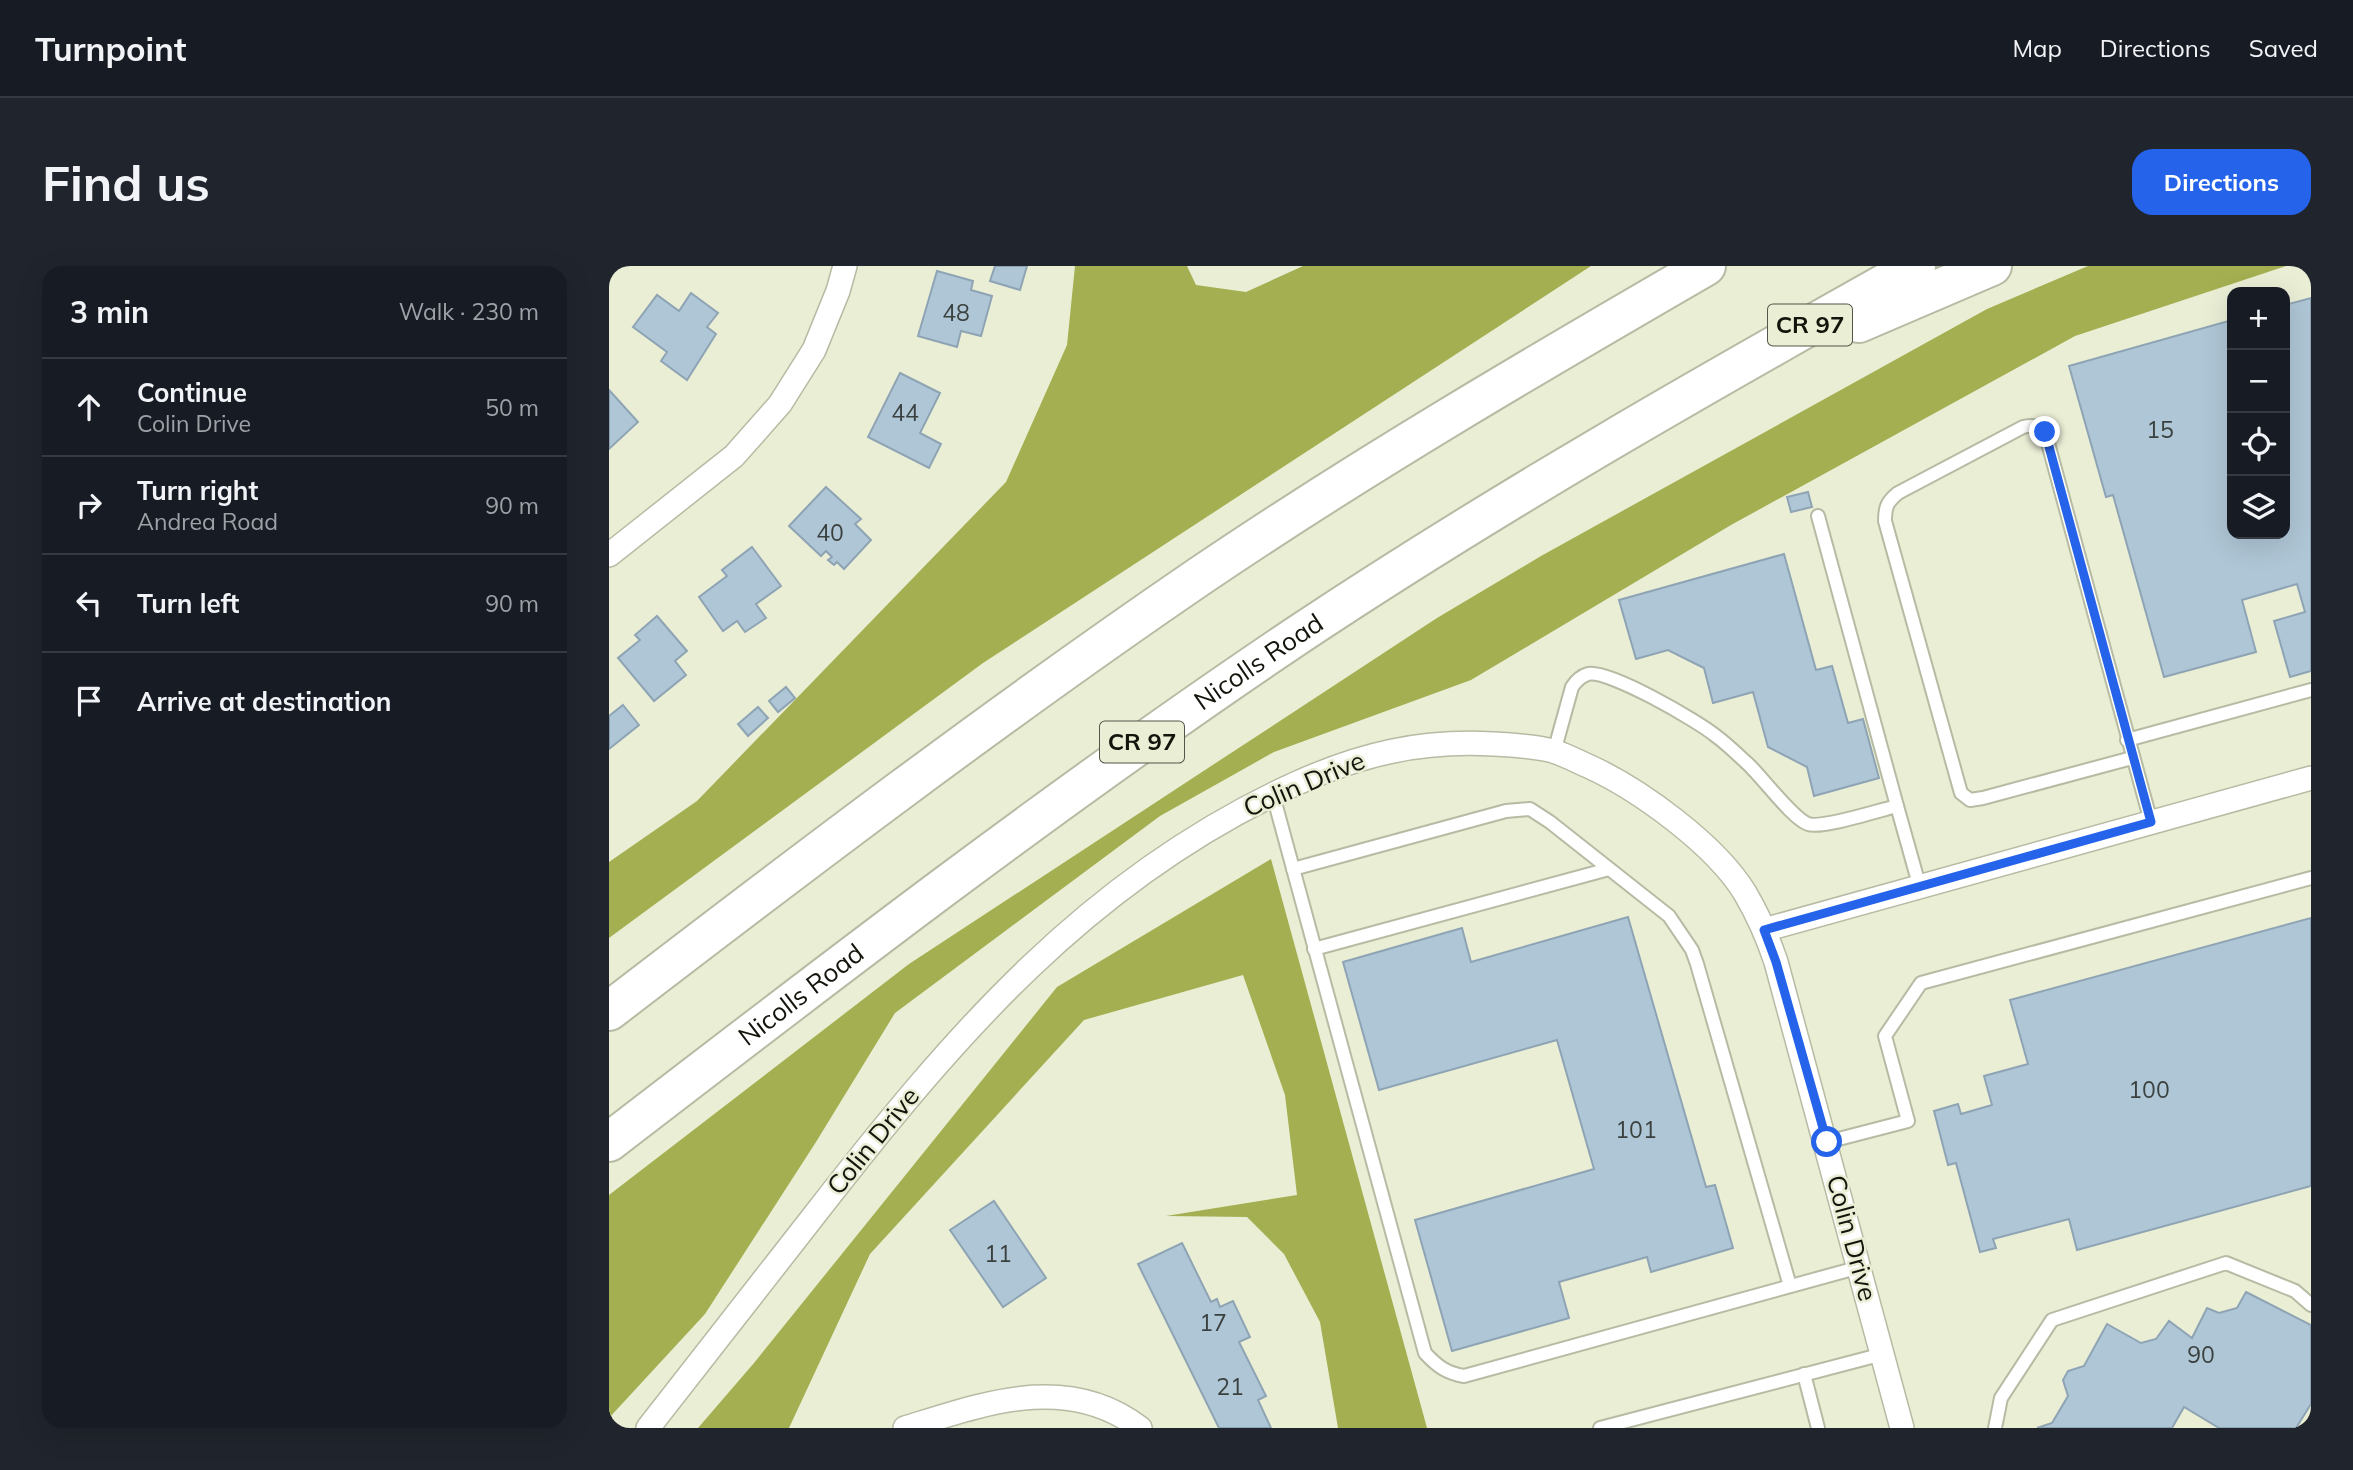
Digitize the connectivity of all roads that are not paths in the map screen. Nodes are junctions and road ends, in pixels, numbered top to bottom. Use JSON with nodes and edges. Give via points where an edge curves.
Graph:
{"nodes":[{"id":1,"x":845,"y":266,"type":"edge"},
{"id":2,"x":1706,"y":266,"type":"edge"},
{"id":3,"x":1916,"y":266,"type":"edge"},
{"id":4,"x":1992,"y":266,"type":"edge"},
{"id":5,"x":1704,"y":384,"type":"junction"},
{"id":6,"x":1818,"y":516,"type":"dead end"},
{"id":7,"x":609,"y":555,"type":"edge"},
{"id":8,"x":2311,"y":690,"type":"edge"},
{"id":9,"x":2127,"y":740,"type":"junction"},
{"id":10,"x":1554,"y":752,"type":"junction"},
{"id":11,"x":2132,"y":758,"type":"junction"},
{"id":12,"x":2311,"y":778,"type":"edge"},
{"id":13,"x":1272,"y":795,"type":"junction"},
{"id":14,"x":1897,"y":806,"type":"junction"},
{"id":15,"x":2151,"y":822,"type":"junction"},
{"id":16,"x":1293,"y":869,"type":"junction"},
{"id":17,"x":1609,"y":869,"type":"junction"},
{"id":18,"x":2311,"y":878,"type":"edge"},
{"id":19,"x":1920,"y":888,"type":"junction"},
{"id":20,"x":1764,"y":930,"type":"junction"},
{"id":21,"x":1314,"y":949,"type":"junction"},
{"id":22,"x":609,"y":1011,"type":"edge"},
{"id":23,"x":609,"y":1142,"type":"edge"},
{"id":24,"x":1827,"y":1142,"type":"junction"},
{"id":25,"x":1860,"y":1266,"type":"junction"},
{"id":26,"x":1790,"y":1286,"type":"junction"},
{"id":27,"x":2311,"y":1306,"type":"edge"},
{"id":28,"x":1882,"y":1354,"type":"junction"},
{"id":29,"x":1804,"y":1374,"type":"junction"},
{"id":30,"x":648,"y":1428,"type":"edge"},
{"id":31,"x":905,"y":1428,"type":"edge"},
{"id":32,"x":1140,"y":1428,"type":"edge"},
{"id":33,"x":1600,"y":1428,"type":"edge"},
{"id":34,"x":1818,"y":1428,"type":"edge"},
{"id":35,"x":1902,"y":1428,"type":"edge"},
{"id":36,"x":1995,"y":1428,"type":"edge"}],
"edges":[{"from":1,"to":7,"type":"street","via":[[814,350],[780,404],[734,456]]},
{"from":2,"to":22,"type":"highway","via":[[1336,486],[1202,575],[951,752]]},
{"from":3,"to":5,"type":"highway","name":"Nicolls Road","number":"CR 97"},
{"from":4,"to":5,"type":"highway"},
{"from":5,"to":23,"type":"highway","name":"Nicolls Road","number":"CR 97","via":[[1436,546],[1168,723],[911,910]]},
{"from":6,"to":14,"type":"lane"},
{"from":8,"to":9,"type":"lane"},
{"from":9,"to":11,"type":"lane"},
{"from":9,"to":11,"type":"lane","via":[[2045,432],[2033,425],[2023,427],[1888,500],[1885,521],[1961,793],[1971,800],[1983,798]]},
{"from":10,"to":13,"type":"street","name":"Colin Drive","via":[[1517,745],[1419,745],[1372,754]]},
{"from":10,"to":14,"type":"lane","via":[[1572,687],[1588,674],[1601,674],[1715,734],[1809,824]]},
{"from":10,"to":20,"type":"street","name":"Colin Drive","via":[[1614,779],[1689,832],[1744,891]]},
{"from":11,"to":15,"type":"lane"},
{"from":12,"to":15,"type":"street"},
{"from":13,"to":16,"type":"lane"},
{"from":13,"to":30,"type":"street","name":"Colin Drive","via":[[1186,843],[1113,893],[1000,995],[899,1107]]},
{"from":14,"to":19,"type":"lane"},
{"from":15,"to":19,"type":"street"},
{"from":16,"to":17,"type":"lane","via":[[1518,808],[1530,809],[1550,822]]},
{"from":16,"to":21,"type":"lane"},
{"from":17,"to":21,"type":"lane"},
{"from":17,"to":26,"type":"lane","via":[[1669,916],[1692,950]]},
{"from":18,"to":24,"type":"lane","via":[[1921,983],[1885,1035],[1908,1121]]},
{"from":19,"to":20,"type":"street"},
{"from":20,"to":24,"type":"street","name":"Colin Drive"},
{"from":21,"to":26,"type":"lane","via":[[1425,1353],[1439,1368],[1464,1376]]},
{"from":24,"to":25,"type":"street","name":"Colin Drive"},
{"from":25,"to":26,"type":"lane"},
{"from":25,"to":28,"type":"street","name":"Colin Drive"},
{"from":27,"to":36,"type":"lane","via":[[2295,1290],[2226,1264],[2052,1320],[2001,1398]]},
{"from":28,"to":29,"type":"lane"},
{"from":28,"to":35,"type":"street","name":"Colin Drive"},
{"from":29,"to":33,"type":"lane"},
{"from":29,"to":34,"type":"lane"},
{"from":31,"to":32,"type":"street","via":[[979,1405],[1055,1395],[1098,1405]]}]}
